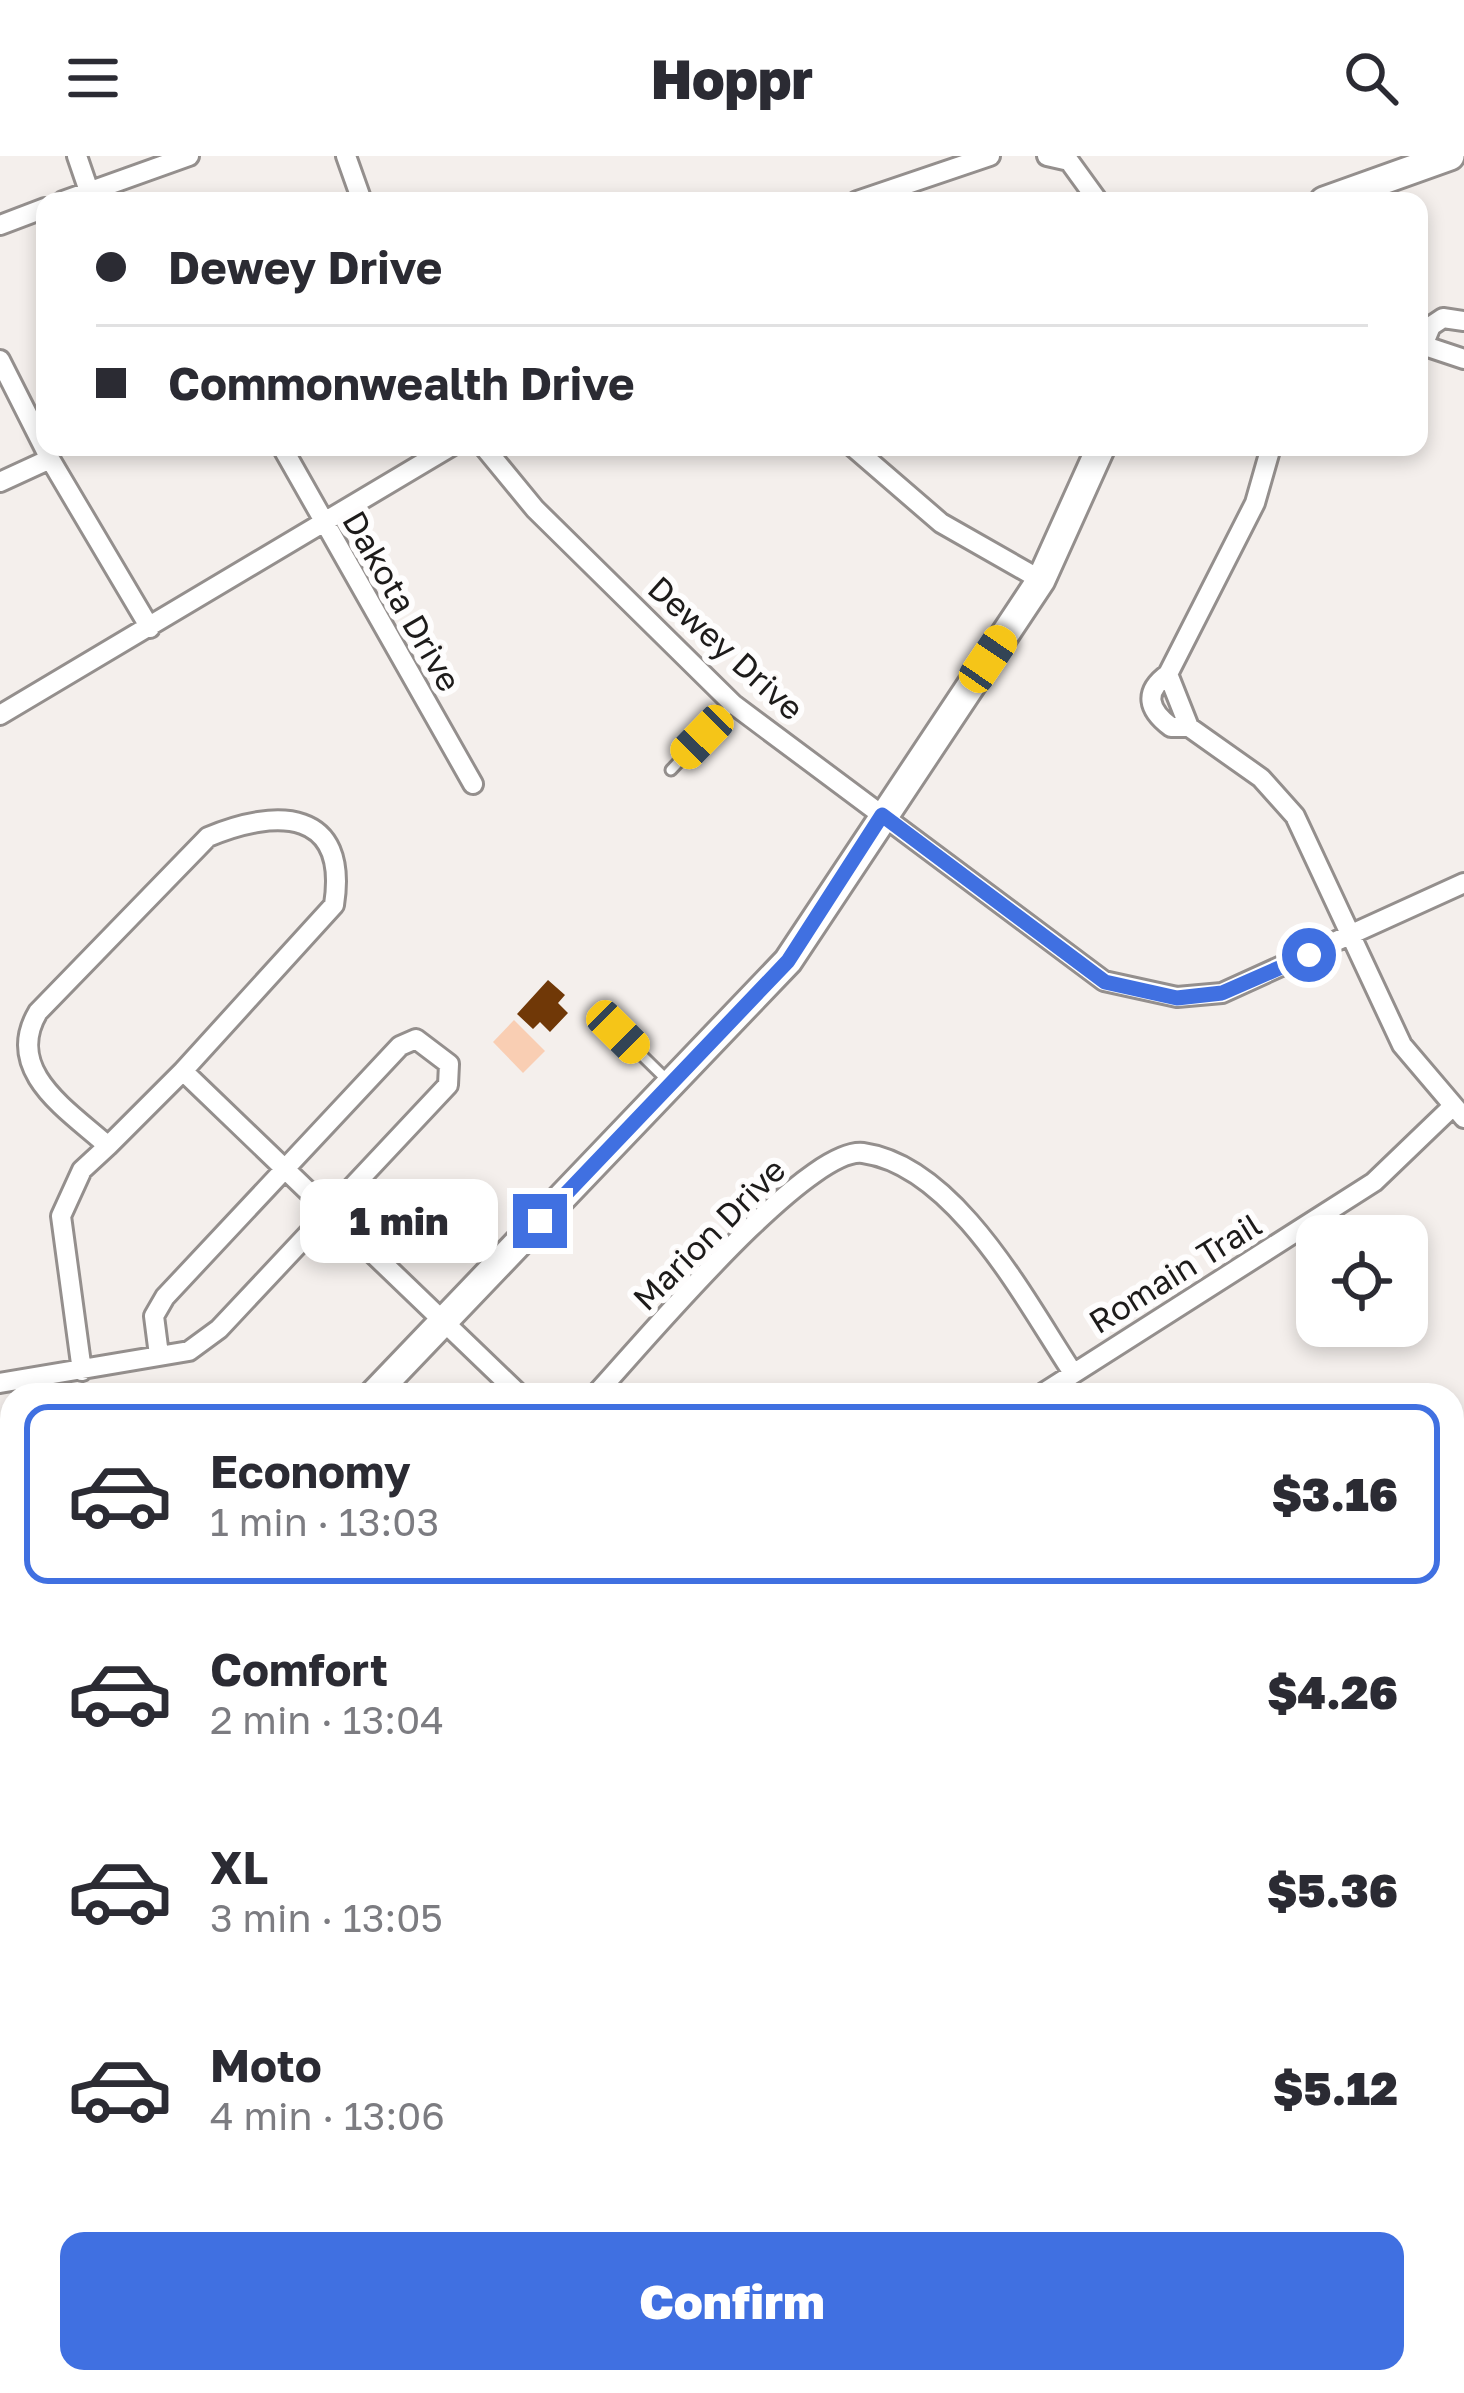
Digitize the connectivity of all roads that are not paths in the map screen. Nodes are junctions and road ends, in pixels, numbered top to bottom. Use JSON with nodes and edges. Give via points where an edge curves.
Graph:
{"nodes":[{"id":1,"x":77,"y":156,"type":"edge"},
{"id":2,"x":189,"y":156,"type":"edge"},
{"id":3,"x":346,"y":156,"type":"edge"},
{"id":4,"x":990,"y":156,"type":"edge"},
{"id":5,"x":1047,"y":156,"type":"edge"},
{"id":6,"x":1450,"y":156,"type":"edge"},
{"id":7,"x":1071,"y":158,"type":"edge"},
{"id":8,"x":89,"y":191,"type":"joint"},
{"id":9,"x":359,"y":192,"type":"edge"},
{"id":10,"x":884,"y":192,"type":"edge"},
{"id":11,"x":1092,"y":192,"type":"edge"},
{"id":12,"x":1349,"y":192,"type":"edge"},
{"id":13,"x":36,"y":211,"type":"edge"},
{"id":14,"x":0,"y":225,"type":"edge"},
{"id":15,"x":1464,"y":321,"type":"edge"},
{"id":16,"x":1428,"y":332,"type":"edge"},
{"id":17,"x":1428,"y":346,"type":"edge"},
{"id":18,"x":1464,"y":359,"type":"edge"},
{"id":19,"x":0,"y":360,"type":"edge"},
{"id":20,"x":36,"y":431,"type":"edge"},
{"id":21,"x":48,"y":456,"type":"edge"},
{"id":22,"x":287,"y":456,"type":"edge"},
{"id":23,"x":435,"y":456,"type":"edge"},
{"id":24,"x":491,"y":456,"type":"edge"},
{"id":25,"x":863,"y":456,"type":"edge"},
{"id":26,"x":1097,"y":456,"type":"edge"},
{"id":27,"x":1268,"y":456,"type":"edge"},
{"id":28,"x":50,"y":459,"type":"junction"},
{"id":29,"x":0,"y":482,"type":"edge"},
{"id":30,"x":323,"y":525,"type":"junction"},
{"id":31,"x":1041,"y":580,"type":"junction"},
{"id":32,"x":150,"y":628,"type":"junction"},
{"id":33,"x":733,"y":704,"type":"junction"},
{"id":34,"x":0,"y":715,"type":"edge"},
{"id":35,"x":670,"y":770,"type":"dead end"},
{"id":36,"x":472,"y":784,"type":"dead end"},
{"id":37,"x":882,"y":815,"type":"junction"},
{"id":38,"x":1464,"y":884,"type":"edge"},
{"id":39,"x":1352,"y":935,"type":"junction"},
{"id":40,"x":618,"y":1032,"type":"dead end"},
{"id":41,"x":183,"y":1071,"type":"junction"},
{"id":42,"x":671,"y":1084,"type":"junction"},
{"id":43,"x":1458,"y":1113,"type":"edge"},
{"id":44,"x":108,"y":1146,"type":"junction"},
{"id":45,"x":286,"y":1170,"type":"junction"},
{"id":46,"x":330,"y":1212,"type":"junction"},
{"id":47,"x":441,"y":1325,"type":"junction"},
{"id":48,"x":159,"y":1355,"type":"junction"},
{"id":49,"x":82,"y":1371,"type":"junction"},
{"id":50,"x":1073,"y":1373,"type":"junction"},
{"id":51,"x":54,"y":1383,"type":"edge"},
{"id":52,"x":385,"y":1383,"type":"edge"},
{"id":53,"x":506,"y":1383,"type":"edge"},
{"id":54,"x":606,"y":1383,"type":"edge"},
{"id":55,"x":1058,"y":1383,"type":"edge"}],
"edges":[{"from":1,"to":8,"type":"street"},
{"from":2,"to":8,"type":"street"},
{"from":3,"to":9,"type":"street"},
{"from":4,"to":10,"type":"street"},
{"from":5,"to":7,"type":"street"},
{"from":6,"to":12,"type":"street"},
{"from":7,"to":11,"type":"street"},
{"from":13,"to":14,"type":"street"},
{"from":15,"to":16,"type":"street","via":[[1443,318]]},
{"from":17,"to":18,"type":"street"},
{"from":19,"to":20,"type":"street"},
{"from":21,"to":28,"type":"street"},
{"from":22,"to":30,"type":"street","name":"Dakota Drive"},
{"from":23,"to":30,"type":"street"},
{"from":24,"to":33,"type":"street","name":"Dewey Drive"},
{"from":25,"to":31,"type":"street","via":[[940,524]]},
{"from":26,"to":31,"type":"street"},
{"from":27,"to":39,"type":"street","via":[[1255,503],[1168,674],[1189,727],[1261,778],[1295,816]]},
{"from":28,"to":29,"type":"street"},
{"from":28,"to":32,"type":"street"},
{"from":30,"to":32,"type":"street"},
{"from":30,"to":36,"type":"street","name":"Dakota Drive"},
{"from":31,"to":37,"type":"street"},
{"from":32,"to":34,"type":"street"},
{"from":33,"to":35,"type":"lane"},
{"from":33,"to":37,"type":"street","name":"Dewey Drive"},
{"from":37,"to":39,"type":"street","name":"Dewey Drive","via":[[1105,982],[1177,998],[1222,993]]},
{"from":37,"to":42,"type":"street","via":[[788,961]]},
{"from":38,"to":39,"type":"street","name":"Dewey Drive"},
{"from":39,"to":43,"type":"street","via":[[1402,1045]]},
{"from":40,"to":42,"type":"lane"},
{"from":41,"to":44,"type":"street"},
{"from":41,"to":44,"type":"street","via":[[334,905],[339,871],[314,828],[286,818],[244,822],[208,837],[38,1012],[24,1034],[26,1060]]},
{"from":41,"to":45,"type":"street"},
{"from":42,"to":47,"type":"street"},
{"from":43,"to":50,"type":"street","name":"Romain Trail","via":[[1374,1182]]},
{"from":44,"to":49,"type":"street","via":[[82,1170],[62,1216]]},
{"from":45,"to":46,"type":"street"},
{"from":45,"to":46,"type":"street","via":[[400,1046],[416,1039],[431,1046],[449,1064],[448,1085]]},
{"from":45,"to":48,"type":"street","via":[[165,1297],[154,1316]]},
{"from":46,"to":47,"type":"street"},
{"from":46,"to":48,"type":"street","via":[[219,1329],[189,1351]]},
{"from":47,"to":52,"type":"street"},
{"from":47,"to":53,"type":"street"},
{"from":48,"to":49,"type":"street"},
{"from":49,"to":51,"type":"street"},
{"from":50,"to":54,"type":"street","name":"Marion Drive","via":[[981,1234],[913,1172],[860,1153],[830,1161],[788,1189]]},
{"from":50,"to":55,"type":"street","name":"Romain Trail"}]}
